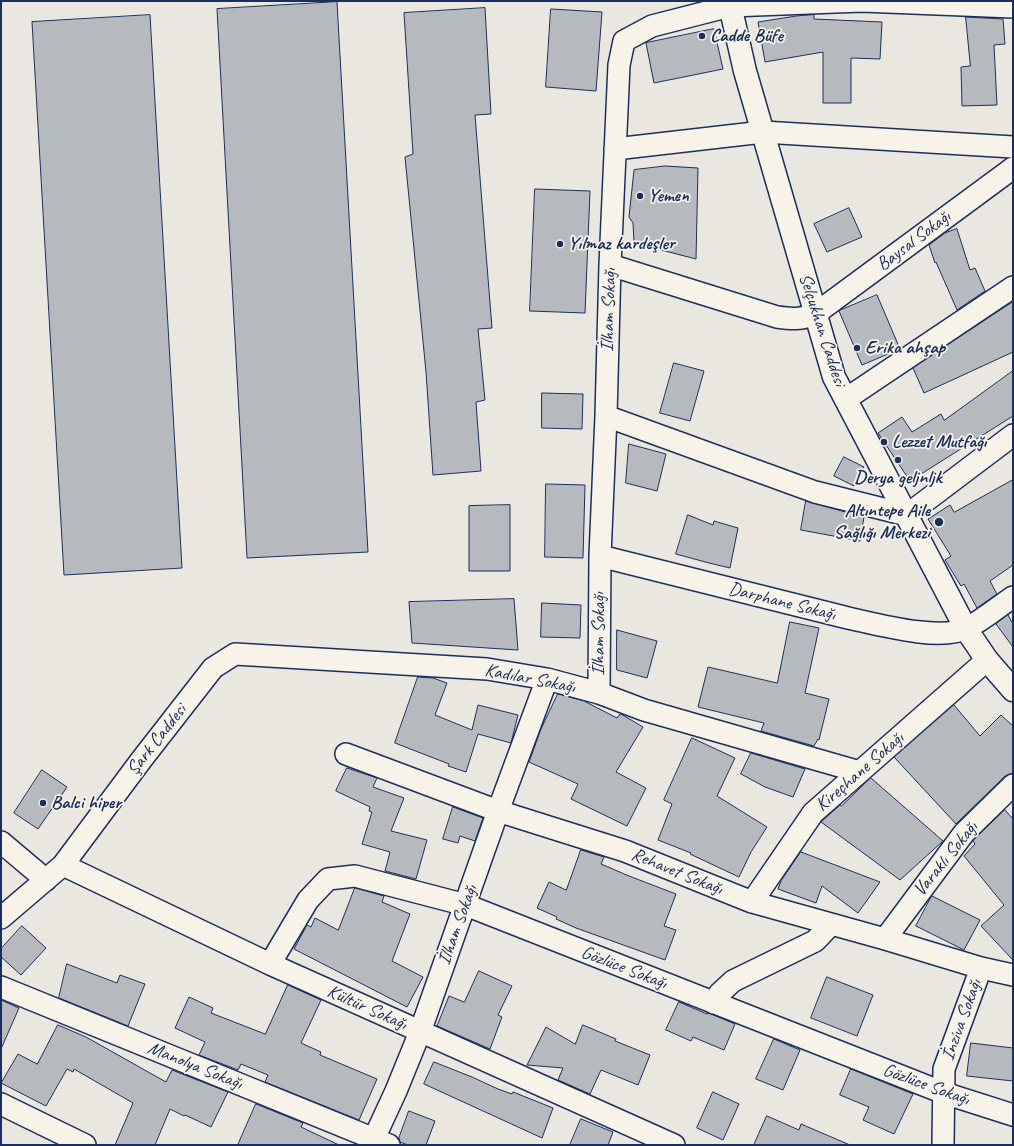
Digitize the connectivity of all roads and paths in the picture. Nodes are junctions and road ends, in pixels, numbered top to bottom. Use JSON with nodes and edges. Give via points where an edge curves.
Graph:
{"nodes":[{"id":1,"x":726,"y":3,"type":"edge"},
{"id":2,"x":1013,"y":7,"type":"edge"},
{"id":3,"x":763,"y":132,"type":"junction"},
{"id":4,"x":1013,"y":147,"type":"edge"},
{"id":5,"x":615,"y":148,"type":"junction"},
{"id":6,"x":1013,"y":168,"type":"edge"},
{"id":7,"x":610,"y":265,"type":"junction"},
{"id":8,"x":1013,"y":287,"type":"edge"},
{"id":9,"x":815,"y":314,"type":"junction"},
{"id":10,"x":846,"y":399,"type":"junction"},
{"id":11,"x":606,"y":416,"type":"junction"},
{"id":12,"x":1013,"y":436,"type":"edge"},
{"id":13,"x":907,"y":515,"type":"junction"},
{"id":14,"x":600,"y":556,"type":"junction"},
{"id":15,"x":1013,"y":597,"type":"edge"},
{"id":16,"x":966,"y":629,"type":"junction"},
{"id":17,"x":235,"y":654,"type":"joint"},
{"id":18,"x":987,"y":660,"type":"junction"},
{"id":19,"x":547,"y":679,"type":"junction"},
{"id":20,"x":1013,"y":690,"type":"edge"},
{"id":21,"x":599,"y":693,"type":"junction"},
{"id":22,"x":346,"y":754,"type":"dead end"},
{"id":23,"x":860,"y":772,"type":"junction"},
{"id":24,"x":1013,"y":785,"type":"edge"},
{"id":25,"x":498,"y":811,"type":"junction"},
{"id":26,"x":1,"y":842,"type":"edge"},
{"id":27,"x":63,"y":865,"type":"junction"},
{"id":28,"x":46,"y":880,"type":"junction"},
{"id":29,"x":752,"y":902,"type":"junction"},
{"id":30,"x":466,"y":905,"type":"junction"},
{"id":31,"x":1,"y":918,"type":"edge"},
{"id":32,"x":830,"y":924,"type":"junction"},
{"id":33,"x":885,"y":939,"type":"junction"},
{"id":34,"x":270,"y":964,"type":"junction"},
{"id":35,"x":981,"y":968,"type":"junction"},
{"id":36,"x":1013,"y":975,"type":"edge"},
{"id":37,"x":1,"y":987,"type":"edge"},
{"id":38,"x":714,"y":1003,"type":"junction"},
{"id":39,"x":420,"y":1032,"type":"junction"},
{"id":40,"x":944,"y":1093,"type":"junction"},
{"id":41,"x":1,"y":1104,"type":"edge"},
{"id":42,"x":1013,"y":1115,"type":"edge"},
{"id":43,"x":378,"y":1143,"type":"edge"},
{"id":44,"x":663,"y":1143,"type":"edge"},
{"id":45,"x":84,"y":1145,"type":"edge"},
{"id":46,"x":943,"y":1145,"type":"edge"}],
"edges":[{"from":1,"to":2,"type":"street","via":[[862,2]]},
{"from":1,"to":3,"type":"street","name":"Selçukhan Caddesi"},
{"from":1,"to":5,"type":"street","name":"İlham Sokağı","via":[[652,26],[624,41],[619,65]]},
{"from":3,"to":4,"type":"street"},
{"from":3,"to":5,"type":"street"},
{"from":3,"to":9,"type":"street","name":"Selçukhan Caddesi"},
{"from":5,"to":7,"type":"street","name":"İlham Sokağı"},
{"from":6,"to":9,"type":"street","name":"Baysal Sokağı"},
{"from":7,"to":9,"type":"street","via":[[777,317],[800,319]]},
{"from":7,"to":11,"type":"street","name":"İlham Sokağı"},
{"from":8,"to":10,"type":"street"},
{"from":9,"to":10,"type":"street","name":"Selçukhan Caddesi","via":[[834,377]]},
{"from":10,"to":13,"type":"street","name":"Selçukhan Caddesi"},
{"from":11,"to":13,"type":"street","via":[[815,492]]},
{"from":11,"to":14,"type":"street","name":"İlham Sokağı"},
{"from":12,"to":13,"type":"street"},
{"from":13,"to":16,"type":"street","name":"Selçukhan Caddesi"},
{"from":14,"to":16,"type":"street","name":"Darphane Sokağı","via":[[884,626],[936,633],[952,633]]},
{"from":14,"to":21,"type":"street","name":"İlham Sokağı"},
{"from":15,"to":16,"type":"street"},
{"from":16,"to":18,"type":"street","name":"Selçukhan Caddesi"},
{"from":17,"to":19,"type":"street","name":"Kadılar Sokağı","via":[[487,669]]},
{"from":17,"to":27,"type":"street","name":"Şark Caddesi","via":[[214,668]]},
{"from":18,"to":20,"type":"street","name":"Selçukhan Caddesi"},
{"from":18,"to":23,"type":"street","name":"Kireçhane Sokağı"},
{"from":19,"to":21,"type":"street","name":"Kadılar Sokağı"},
{"from":19,"to":25,"type":"street","name":"İlham Sokağı"},
{"from":21,"to":23,"type":"street","name":"Kadılar Sokağı","via":[[644,710]]},
{"from":22,"to":25,"type":"street","name":"Rehavet Sokağı"},
{"from":23,"to":29,"type":"street","name":"Kireçhane Sokağı","via":[[813,814]]},
{"from":24,"to":33,"type":"street","name":"Varaklı Sokağı","via":[[964,833]]},
{"from":25,"to":29,"type":"street","name":"Rehavet Sokağı","via":[[625,851]]},
{"from":25,"to":30,"type":"street","name":"İlham Sokağı"},
{"from":26,"to":28,"type":"street"},
{"from":27,"to":28,"type":"street","name":"Şark Caddesi"},
{"from":27,"to":34,"type":"street","name":"Kültür Sokağı"},
{"from":28,"to":31,"type":"street","name":"Şark Caddesi"},
{"from":29,"to":32,"type":"street","name":"Rehavet Sokağı"},
{"from":30,"to":34,"type":"street","name":"Gözlüce Sokağı","via":[[354,876],[328,879],[308,900]]},
{"from":30,"to":38,"type":"street","name":"Gözlüce Sokağı"},
{"from":30,"to":39,"type":"street","name":"İlham Sokağı"},
{"from":32,"to":33,"type":"street","name":"Rehavet Sokağı"},
{"from":32,"to":38,"type":"street","via":[[815,941],[733,981]]},
{"from":33,"to":35,"type":"street","name":"Rehavet Sokağı"},
{"from":34,"to":39,"type":"street","name":"Kültür Sokağı"},
{"from":35,"to":36,"type":"street","name":"Rehavet Sokağı"},
{"from":35,"to":40,"type":"street","name":"İnziva Sokağı","via":[[944,1069]]},
{"from":37,"to":43,"type":"street","name":"Manolya Sokağı"},
{"from":38,"to":40,"type":"street","name":"Gözlüce Sokağı"},
{"from":39,"to":43,"type":"street","name":"İlham Sokağı"},
{"from":39,"to":44,"type":"street","name":"Kültür Sokağı"},
{"from":40,"to":42,"type":"street","name":"Gözlüce Sokağı"},
{"from":40,"to":46,"type":"street","name":"İnziva Sokağı"},
{"from":41,"to":45,"type":"street"}]}
